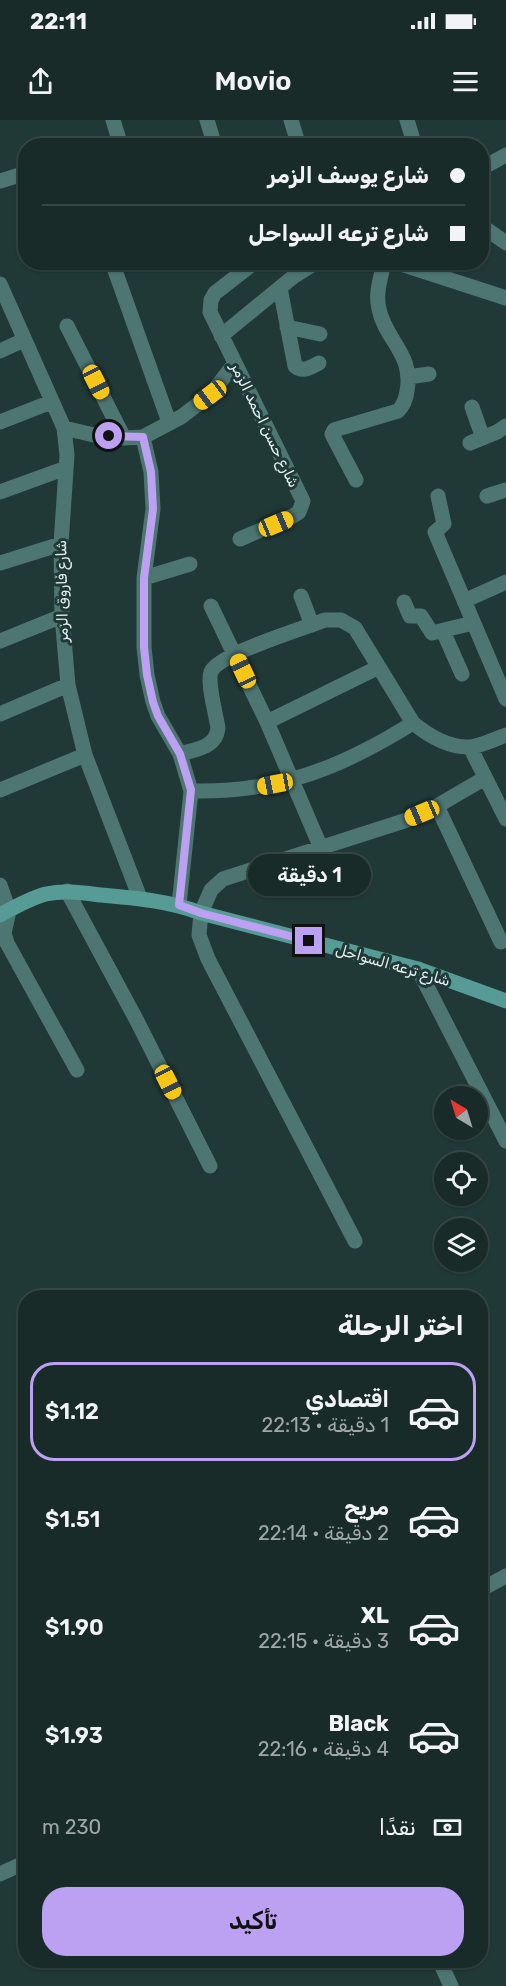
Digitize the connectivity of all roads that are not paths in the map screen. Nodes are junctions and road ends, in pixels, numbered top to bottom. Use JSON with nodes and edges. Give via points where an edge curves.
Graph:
{"nodes":[{"id":1,"x":113,"y":120,"type":"edge"},
{"id":2,"x":207,"y":120,"type":"edge"},
{"id":3,"x":291,"y":120,"type":"edge"},
{"id":4,"x":412,"y":122,"type":"edge"},
{"id":5,"x":119,"y":138,"type":"edge"},
{"id":6,"x":213,"y":138,"type":"edge"},
{"id":7,"x":297,"y":138,"type":"edge"},
{"id":8,"x":414,"y":138,"type":"edge"},
{"id":9,"x":506,"y":155,"type":"edge"},
{"id":10,"x":489,"y":164,"type":"edge"},
{"id":11,"x":18,"y":175,"type":"edge"},
{"id":12,"x":0,"y":181,"type":"edge"},
{"id":13,"x":489,"y":231,"type":"edge"},
{"id":14,"x":506,"y":243,"type":"edge"},
{"id":15,"x":115,"y":270,"type":"edge"},
{"id":16,"x":245,"y":270,"type":"edge"},
{"id":17,"x":304,"y":270,"type":"edge"},
{"id":18,"x":382,"y":270,"type":"edge"},
{"id":19,"x":420,"y":270,"type":"edge"},
{"id":20,"x":1,"y":287,"type":"edge"},
{"id":21,"x":280,"y":288,"type":"junction"},
{"id":22,"x":506,"y":298,"type":"edge"},
{"id":23,"x":68,"y":326,"type":"dead end"},
{"id":24,"x":287,"y":327,"type":"junction"},
{"id":25,"x":320,"y":334,"type":"dead end"},
{"id":26,"x":221,"y":336,"type":"junction"},
{"id":27,"x":24,"y":340,"type":"junction"},
{"id":28,"x":0,"y":351,"type":"edge"},
{"id":29,"x":235,"y":363,"type":"junction"},
{"id":30,"x":319,"y":363,"type":"dead end"},
{"id":31,"x":429,"y":374,"type":"dead end"},
{"id":32,"x":408,"y":377,"type":"junction"},
{"id":33,"x":51,"y":402,"type":"junction"},
{"id":34,"x":472,"y":407,"type":"dead end"},
{"id":35,"x":0,"y":422,"type":"edge"},
{"id":36,"x":169,"y":422,"type":"junction"},
{"id":37,"x":506,"y":426,"type":"edge"},
{"id":38,"x":64,"y":428,"type":"junction"},
{"id":39,"x":143,"y":437,"type":"junction"},
{"id":40,"x":124,"y":438,"type":"junction"},
{"id":41,"x":66,"y":468,"type":"junction"},
{"id":42,"x":356,"y":480,"type":"dead end"},
{"id":43,"x":506,"y":490,"type":"edge"},
{"id":44,"x":0,"y":492,"type":"edge"},
{"id":45,"x":438,"y":496,"type":"dead end"},
{"id":46,"x":487,"y":496,"type":"dead end"},
{"id":47,"x":240,"y":539,"type":"dead end"},
{"id":48,"x":61,"y":544,"type":"junction"},
{"id":49,"x":0,"y":563,"type":"edge"},
{"id":50,"x":189,"y":564,"type":"dead end"},
{"id":51,"x":144,"y":578,"type":"junction"},
{"id":52,"x":506,"y":582,"type":"edge"},
{"id":53,"x":301,"y":596,"type":"dead end"},
{"id":54,"x":464,"y":601,"type":"junction"},
{"id":55,"x":404,"y":602,"type":"dead end"},
{"id":56,"x":211,"y":606,"type":"dead end"},
{"id":57,"x":62,"y":616,"type":"junction"},
{"id":58,"x":473,"y":622,"type":"junction"},
{"id":59,"x":312,"y":625,"type":"junction"},
{"id":60,"x":443,"y":631,"type":"junction"},
{"id":61,"x":0,"y":641,"type":"edge"},
{"id":62,"x":235,"y":654,"type":"junction"},
{"id":63,"x":379,"y":667,"type":"junction"},
{"id":64,"x":462,"y":674,"type":"dead end"},
{"id":65,"x":68,"y":685,"type":"junction"},
{"id":66,"x":506,"y":699,"type":"edge"},
{"id":67,"x":0,"y":714,"type":"edge"},
{"id":68,"x":267,"y":722,"type":"junction"},
{"id":69,"x":413,"y":723,"type":"junction"},
{"id":70,"x":506,"y":735,"type":"edge"},
{"id":71,"x":470,"y":747,"type":"junction"},
{"id":72,"x":85,"y":754,"type":"junction"},
{"id":73,"x":180,"y":754,"type":"junction"},
{"id":74,"x":485,"y":778,"type":"junction"},
{"id":75,"x":292,"y":780,"type":"junction"},
{"id":76,"x":0,"y":790,"type":"edge"},
{"id":77,"x":191,"y":790,"type":"junction"},
{"id":78,"x":437,"y":806,"type":"junction"},
{"id":79,"x":506,"y":819,"type":"edge"},
{"id":80,"x":321,"y":848,"type":"junction"},
{"id":81,"x":0,"y":885,"type":"edge"},
{"id":82,"x":68,"y":891,"type":"junction"},
{"id":83,"x":140,"y":898,"type":"junction"},
{"id":84,"x":179,"y":905,"type":"junction"},
{"id":85,"x":4,"y":913,"type":"edge"},
{"id":86,"x":201,"y":913,"type":"junction"},
{"id":87,"x":501,"y":942,"type":"dead end"},
{"id":88,"x":418,"y":969,"type":"junction"},
{"id":89,"x":506,"y":1001,"type":"edge"},
{"id":90,"x":77,"y":1070,"type":"dead end"},
{"id":91,"x":506,"y":1142,"type":"edge"},
{"id":92,"x":210,"y":1166,"type":"dead end"},
{"id":93,"x":355,"y":1241,"type":"dead end"},
{"id":94,"x":506,"y":1576,"type":"edge"},
{"id":95,"x":488,"y":1586,"type":"edge"},
{"id":96,"x":18,"y":1866,"type":"edge"},
{"id":97,"x":0,"y":1874,"type":"edge"},
{"id":98,"x":442,"y":1968,"type":"edge"},
{"id":99,"x":451,"y":1986,"type":"edge"}],
"edges":[{"from":1,"to":5,"type":"street"},
{"from":2,"to":6,"type":"street"},
{"from":3,"to":7,"type":"street"},
{"from":4,"to":8,"type":"street"},
{"from":9,"to":10,"type":"street"},
{"from":11,"to":12,"type":"street"},
{"from":13,"to":14,"type":"street"},
{"from":15,"to":36,"type":"street"},
{"from":16,"to":26,"type":"street","name":"شارع حسن احمد الزمر","via":[[211,300],[210,312]]},
{"from":17,"to":21,"type":"street"},
{"from":18,"to":32,"type":"street","via":[[378,308],[403,354]]},
{"from":19,"to":22,"type":"street"},
{"from":20,"to":27,"type":"street","name":"شارع فاروق الزمر"},
{"from":21,"to":24,"type":"street"},
{"from":21,"to":26,"type":"street"},
{"from":23,"to":40,"type":"street"},
{"from":24,"to":25,"type":"street"},
{"from":24,"to":30,"type":"street","via":[[295,366],[304,370]]},
{"from":26,"to":29,"type":"street","name":"شارع حسن احمد الزمر"},
{"from":27,"to":28,"type":"street"},
{"from":27,"to":33,"type":"street","name":"شارع فاروق الزمر"},
{"from":29,"to":36,"type":"street","via":[[210,395]]},
{"from":29,"to":47,"type":"street","name":"شارع حسن احمد الزمر","via":[[303,501],[293,516]]},
{"from":31,"to":32,"type":"street"},
{"from":32,"to":42,"type":"street","via":[[403,406],[398,411],[334,430],[332,434]]},
{"from":33,"to":35,"type":"street"},
{"from":33,"to":38,"type":"street","name":"شارع فاروق الزمر"},
{"from":34,"to":37,"type":"street","via":[[477,440]]},
{"from":36,"to":39,"type":"street"},
{"from":38,"to":40,"type":"street"},
{"from":38,"to":41,"type":"street","name":"شارع فاروق الزمر"},
{"from":39,"to":40,"type":"street"},
{"from":39,"to":51,"type":"street","via":[[151,472],[153,509]]},
{"from":41,"to":44,"type":"street"},
{"from":41,"to":48,"type":"street","name":"شارع فاروق الزمر"},
{"from":43,"to":46,"type":"street"},
{"from":45,"to":54,"type":"street","via":[[444,525],[435,532]]},
{"from":48,"to":49,"type":"street"},
{"from":48,"to":57,"type":"street","name":"شارع فاروق الزمر"},
{"from":50,"to":51,"type":"street"},
{"from":51,"to":73,"type":"street","via":[[144,647],[149,684],[158,716]]},
{"from":52,"to":54,"type":"street"},
{"from":53,"to":59,"type":"street"},
{"from":54,"to":58,"type":"street"},
{"from":55,"to":60,"type":"street","via":[[410,616],[421,615],[431,633]]},
{"from":56,"to":62,"type":"street"},
{"from":57,"to":61,"type":"street"},
{"from":57,"to":65,"type":"street","name":"شارع فاروق الزمر"},
{"from":58,"to":60,"type":"street"},
{"from":58,"to":66,"type":"street"},
{"from":59,"to":62,"type":"street"},
{"from":59,"to":63,"type":"street","via":[[341,620],[355,628]]},
{"from":60,"to":64,"type":"street"},
{"from":62,"to":68,"type":"street"},
{"from":62,"to":73,"type":"street","via":[[215,666],[210,676],[218,728],[214,740]]},
{"from":63,"to":68,"type":"street"},
{"from":63,"to":69,"type":"street"},
{"from":65,"to":67,"type":"street"},
{"from":65,"to":72,"type":"street","name":"شارع فاروق الزمر"},
{"from":68,"to":75,"type":"street"},
{"from":69,"to":71,"type":"street","via":[[438,741]]},
{"from":69,"to":75,"type":"street","via":[[335,766]]},
{"from":70,"to":71,"type":"street"},
{"from":71,"to":74,"type":"street"},
{"from":72,"to":76,"type":"street"},
{"from":72,"to":83,"type":"street","name":"شارع فاروق الزمر"},
{"from":73,"to":77,"type":"street"},
{"from":74,"to":78,"type":"street"},
{"from":74,"to":79,"type":"street"},
{"from":75,"to":77,"type":"street","via":[[223,792]]},
{"from":75,"to":80,"type":"street"},
{"from":77,"to":84,"type":"street"},
{"from":78,"to":80,"type":"street"},
{"from":78,"to":87,"type":"street"},
{"from":80,"to":86,"type":"street","via":[[223,879],[211,890]]},
{"from":81,"to":85,"type":"street"},
{"from":82,"to":83,"type":"main road","name":"شارع ترعه السواحل"},
{"from":82,"to":85,"type":"main road","name":"شارع ترعه السواحل","via":[[37,898]]},
{"from":82,"to":92,"type":"street"},
{"from":83,"to":84,"type":"main road","name":"شارع ترعه السواحل"},
{"from":84,"to":86,"type":"main road","name":"شارع ترعه السواحل"},
{"from":85,"to":90,"type":"street","via":[[7,943]]},
{"from":86,"to":88,"type":"main road","name":"شارع ترعه السواحل"},
{"from":86,"to":93,"type":"street","via":[[199,935],[208,959]]},
{"from":88,"to":89,"type":"main road","name":"شارع ترعه السواحل"},
{"from":88,"to":91,"type":"street"},
{"from":94,"to":95,"type":"street"},
{"from":96,"to":97,"type":"street"},
{"from":98,"to":99,"type":"street"}]}
